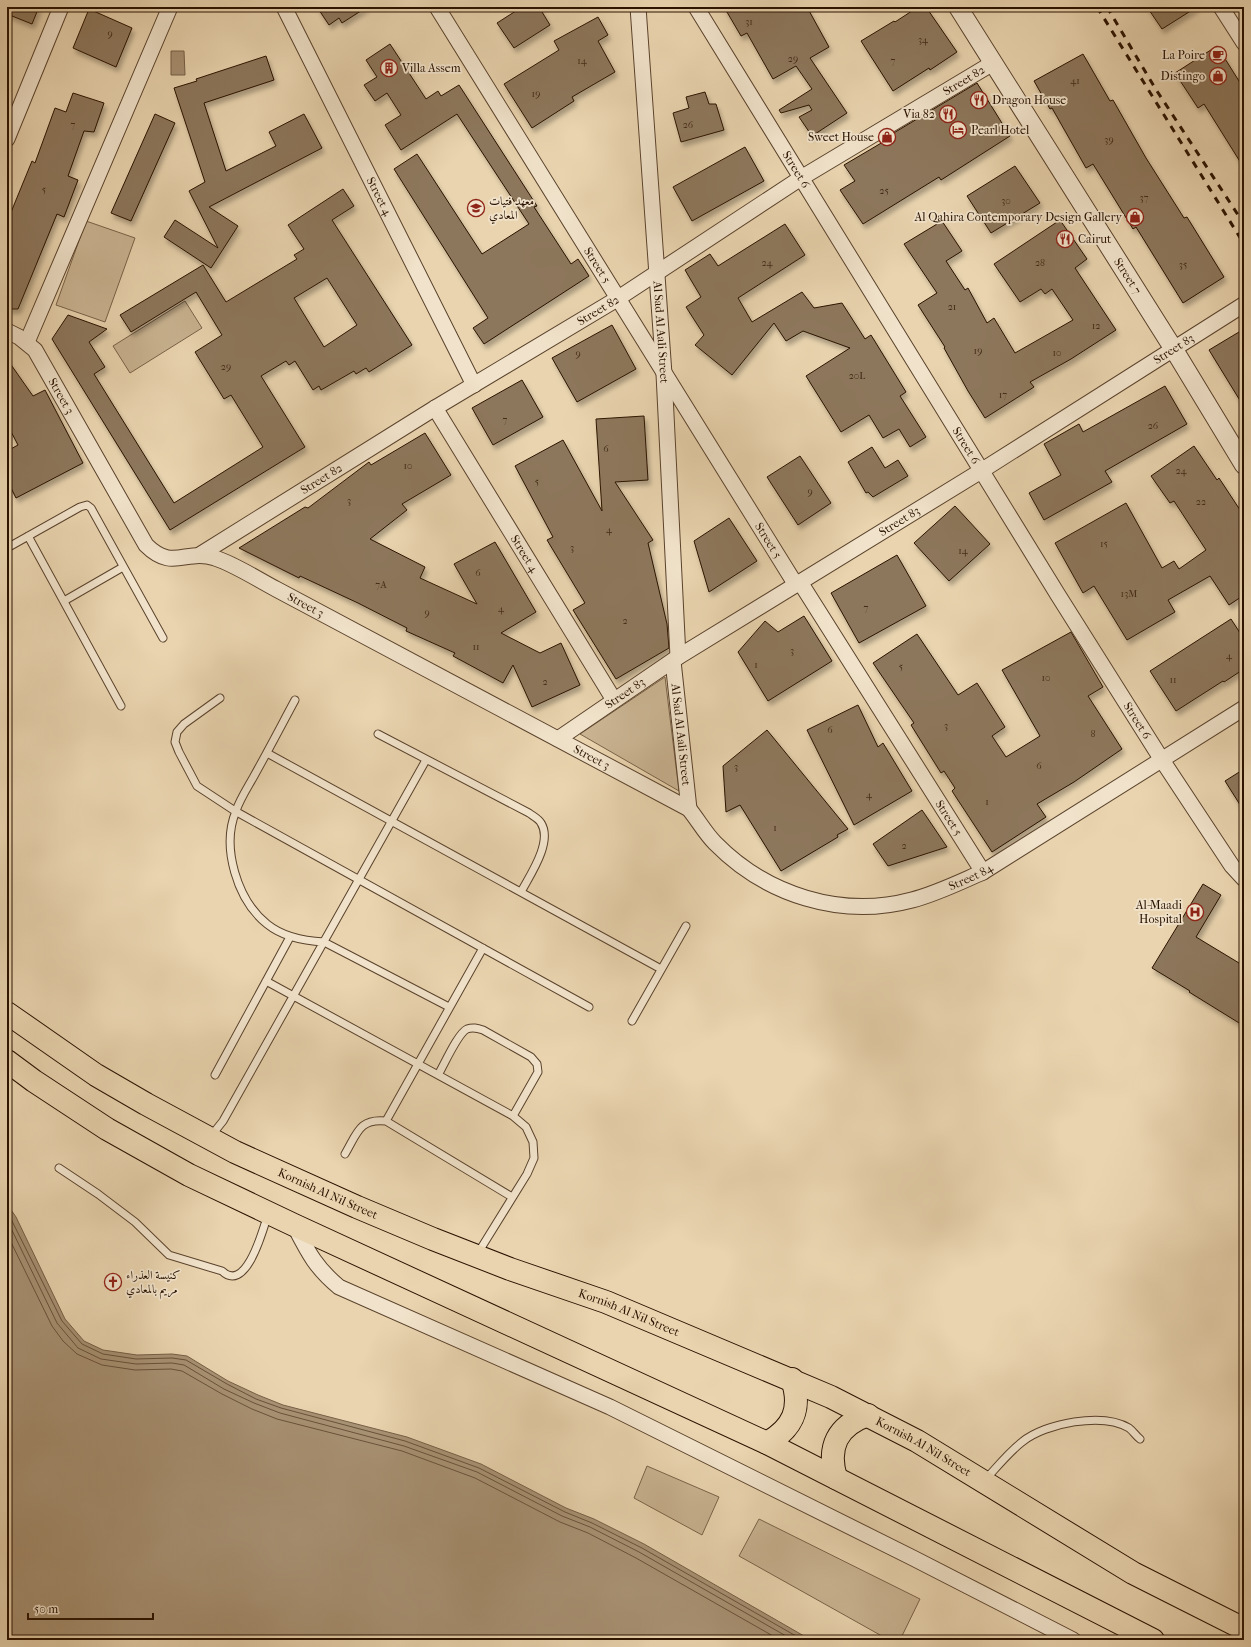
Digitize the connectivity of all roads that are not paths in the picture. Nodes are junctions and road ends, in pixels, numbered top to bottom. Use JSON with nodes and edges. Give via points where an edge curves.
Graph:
{"nodes":[{"id":1,"x":61,"y":7,"type":"edge"},
{"id":2,"x":170,"y":7,"type":"edge"},
{"id":3,"x":284,"y":7,"type":"edge"},
{"id":4,"x":638,"y":7,"type":"edge"},
{"id":5,"x":696,"y":7,"type":"edge"},
{"id":6,"x":958,"y":7,"type":"edge"},
{"id":7,"x":1221,"y":7,"type":"edge"},
{"id":8,"x":443,"y":9,"type":"edge"},
{"id":9,"x":1244,"y":43,"type":"edge"},
{"id":10,"x":993,"y":63,"type":"junction"},
{"id":11,"x":7,"y":139,"type":"edge"},
{"id":12,"x":801,"y":178,"type":"junction"},
{"id":13,"x":656,"y":272,"type":"junction"},
{"id":14,"x":617,"y":299,"type":"junction"},
{"id":15,"x":1243,"y":305,"type":"dead end"},
{"id":16,"x":7,"y":331,"type":"edge"},
{"id":17,"x":27,"y":342,"type":"junction"},
{"id":18,"x":1173,"y":348,"type":"junction"},
{"id":19,"x":664,"y":374,"type":"junction"},
{"id":20,"x":474,"y":385,"type":"junction"},
{"id":21,"x":435,"y":408,"type":"junction"},
{"id":22,"x":1244,"y":465,"type":"edge"},
{"id":23,"x":981,"y":471,"type":"junction"},
{"id":24,"x":28,"y":536,"type":"junction"},
{"id":25,"x":7,"y":548,"type":"edge"},
{"id":26,"x":201,"y":554,"type":"junction"},
{"id":27,"x":123,"y":566,"type":"junction"},
{"id":28,"x":798,"y":583,"type":"junction"},
{"id":29,"x":64,"y":601,"type":"junction"},
{"id":30,"x":163,"y":638,"type":"dead end"},
{"id":31,"x":676,"y":659,"type":"junction"},
{"id":32,"x":220,"y":698,"type":"dead end"},
{"id":33,"x":295,"y":700,"type":"dead end"},
{"id":34,"x":614,"y":700,"type":"junction"},
{"id":35,"x":121,"y":706,"type":"dead end"},
{"id":36,"x":1244,"y":708,"type":"edge"},
{"id":37,"x":378,"y":734,"type":"dead end"},
{"id":38,"x":558,"y":739,"type":"junction"},
{"id":39,"x":267,"y":753,"type":"junction"},
{"id":40,"x":426,"y":760,"type":"junction"},
{"id":41,"x":1162,"y":760,"type":"junction"},
{"id":42,"x":689,"y":809,"type":"junction"},
{"id":43,"x":235,"y":811,"type":"junction"},
{"id":44,"x":392,"y":821,"type":"junction"},
{"id":45,"x":983,"y":872,"type":"junction"},
{"id":46,"x":1244,"y":879,"type":"edge"},
{"id":47,"x":359,"y":880,"type":"junction"},
{"id":48,"x":521,"y":892,"type":"junction"},
{"id":49,"x":686,"y":926,"type":"dead end"},
{"id":50,"x":290,"y":937,"type":"junction"},
{"id":51,"x":324,"y":942,"type":"junction"},
{"id":52,"x":482,"y":948,"type":"junction"},
{"id":53,"x":661,"y":969,"type":"junction"},
{"id":54,"x":266,"y":981,"type":"junction"},
{"id":55,"x":294,"y":997,"type":"junction"},
{"id":56,"x":449,"y":1007,"type":"junction"},
{"id":57,"x":590,"y":1007,"type":"dead end"},
{"id":58,"x":7,"y":1013,"type":"edge"},
{"id":59,"x":632,"y":1021,"type":"dead end"},
{"id":60,"x":7,"y":1061,"type":"edge"},
{"id":61,"x":418,"y":1064,"type":"junction"},
{"id":62,"x":215,"y":1075,"type":"dead end"},
{"id":63,"x":438,"y":1075,"type":"junction"},
{"id":64,"x":513,"y":1116,"type":"junction"},
{"id":65,"x":386,"y":1120,"type":"junction"},
{"id":66,"x":209,"y":1139,"type":"junction"},
{"id":67,"x":345,"y":1154,"type":"dead end"},
{"id":68,"x":59,"y":1168,"type":"dead end"},
{"id":69,"x":512,"y":1197,"type":"junction"},
{"id":70,"x":268,"y":1212,"type":"junction"},
{"id":71,"x":294,"y":1225,"type":"junction"},
{"id":72,"x":476,"y":1256,"type":"junction"},
{"id":73,"x":792,"y":1379,"type":"junction"},
{"id":74,"x":868,"y":1415,"type":"junction"},
{"id":75,"x":1140,"y":1439,"type":"dead end"},
{"id":76,"x":767,"y":1443,"type":"junction"},
{"id":77,"x":836,"y":1478,"type":"junction"},
{"id":78,"x":984,"y":1481,"type":"junction"},
{"id":79,"x":1244,"y":1629,"type":"edge"},
{"id":80,"x":1073,"y":1640,"type":"edge"},
{"id":81,"x":1153,"y":1640,"type":"edge"}],
"edges":[{"from":1,"to":11,"type":"street"},
{"from":2,"to":17,"type":"street"},
{"from":3,"to":20,"type":"street","name":"Street 4"},
{"from":4,"to":13,"type":"street","name":"Al Sad Al Aali Street"},
{"from":5,"to":12,"type":"street","name":"Street 6"},
{"from":6,"to":10,"type":"street","name":"Street 7"},
{"from":7,"to":9,"type":"street"},
{"from":8,"to":14,"type":"street","name":"Street 5"},
{"from":10,"to":12,"type":"street","name":"Street 82"},
{"from":10,"to":18,"type":"street","name":"Street 7"},
{"from":12,"to":13,"type":"street","name":"Street 82"},
{"from":12,"to":23,"type":"street","name":"Street 6"},
{"from":13,"to":14,"type":"street","name":"Street 82"},
{"from":13,"to":19,"type":"street","name":"Al Sad Al Aali Street"},
{"from":14,"to":19,"type":"street","name":"Street 5"},
{"from":14,"to":20,"type":"street","name":"Street 82"},
{"from":15,"to":18,"type":"street","name":"Street 83"},
{"from":16,"to":17,"type":"street","name":"Street 3"},
{"from":17,"to":26,"type":"street","name":"Street 3","via":[[35,350],[146,545],[154,553],[165,558],[176,559]]},
{"from":18,"to":22,"type":"street","name":"Street 7"},
{"from":18,"to":23,"type":"street","name":"Street 83"},
{"from":19,"to":28,"type":"street","name":"Street 5"},
{"from":19,"to":31,"type":"street","name":"Al Sad Al Aali Street"},
{"from":20,"to":21,"type":"street","name":"Street 82"},
{"from":21,"to":26,"type":"street","name":"Street 82"},
{"from":21,"to":34,"type":"street","name":"Street 4"},
{"from":23,"to":28,"type":"street","name":"Street 83"},
{"from":23,"to":41,"type":"street","name":"Street 6"},
{"from":24,"to":25,"type":"lane"},
{"from":24,"to":27,"type":"lane","via":[[80,506],[88,505]]},
{"from":24,"to":29,"type":"lane"},
{"from":26,"to":38,"type":"street","name":"Street 3","via":[[229,564]]},
{"from":27,"to":29,"type":"lane"},
{"from":27,"to":30,"type":"lane"},
{"from":28,"to":31,"type":"street","name":"Street 83"},
{"from":28,"to":45,"type":"street","name":"Street 5"},
{"from":29,"to":35,"type":"lane"},
{"from":31,"to":34,"type":"street","name":"Street 83"},
{"from":31,"to":42,"type":"street","name":"Al Sad Al Aali Street"},
{"from":32,"to":43,"type":"lane","via":[[184,724],[175,742],[197,786]]},
{"from":33,"to":39,"type":"lane"},
{"from":34,"to":38,"type":"street","name":"Street 83"},
{"from":36,"to":41,"type":"street","name":"Street 84"},
{"from":37,"to":40,"type":"lane"},
{"from":38,"to":42,"type":"street","name":"Street 3"},
{"from":39,"to":43,"type":"lane"},
{"from":39,"to":44,"type":"lane"},
{"from":40,"to":44,"type":"lane"},
{"from":40,"to":48,"type":"lane","via":[[529,813],[541,823],[545,837],[541,852]]},
{"from":41,"to":45,"type":"street","name":"Street 84"},
{"from":41,"to":46,"type":"street","name":"Street 6","via":[[1232,866]]},
{"from":42,"to":45,"type":"street","name":"Street 84","via":[[714,842],[746,870],[776,888],[809,900],[843,906],[878,906],[912,900]]},
{"from":43,"to":47,"type":"lane"},
{"from":43,"to":50,"type":"lane","via":[[231,833],[231,858],[238,883],[254,911],[268,925]]},
{"from":44,"to":47,"type":"lane"},
{"from":44,"to":48,"type":"lane"},
{"from":47,"to":51,"type":"lane"},
{"from":47,"to":52,"type":"lane"},
{"from":48,"to":53,"type":"lane"},
{"from":49,"to":53,"type":"lane"},
{"from":50,"to":51,"type":"lane"},
{"from":50,"to":54,"type":"lane"},
{"from":51,"to":55,"type":"lane"},
{"from":51,"to":56,"type":"lane"},
{"from":52,"to":56,"type":"lane"},
{"from":52,"to":57,"type":"lane"},
{"from":53,"to":59,"type":"lane"},
{"from":54,"to":55,"type":"lane"},
{"from":54,"to":62,"type":"lane"},
{"from":55,"to":61,"type":"lane"},
{"from":55,"to":66,"type":"lane","via":[[223,1121]]},
{"from":56,"to":61,"type":"lane"},
{"from":58,"to":66,"type":"highway","name":"Kornish Al Nil Street","via":[[96,1075]]},
{"from":60,"to":70,"type":"highway","via":[[69,1105],[141,1149]]},
{"from":61,"to":63,"type":"lane"},
{"from":61,"to":65,"type":"lane"},
{"from":63,"to":64,"type":"lane"},
{"from":63,"to":64,"type":"lane","via":[[466,1029],[474,1027],[482,1030],[531,1057],[537,1064],[538,1072]]},
{"from":64,"to":69,"type":"lane","via":[[526,1127],[533,1142],[534,1158]]},
{"from":65,"to":67,"type":"lane","via":[[365,1123]]},
{"from":65,"to":69,"type":"lane"},
{"from":66,"to":72,"type":"highway","name":"Kornish Al Nil Street","via":[[357,1207]]},
{"from":68,"to":70,"type":"lane","via":[[129,1218],[169,1255],[222,1271],[227,1276],[239,1275],[255,1252]]},
{"from":69,"to":72,"type":"lane"},
{"from":70,"to":71,"type":"highway"},
{"from":71,"to":76,"type":"highway"},
{"from":71,"to":80,"type":"street","via":[[312,1261],[339,1287],[610,1407]]},
{"from":72,"to":73,"type":"highway","name":"Kornish Al Nil Street","via":[[606,1302]]},
{"from":73,"to":74,"type":"highway","name":"Kornish Al Nil Street"},
{"from":73,"to":76,"type":"highway","via":[[797,1404],[793,1417],[778,1437]]},
{"from":74,"to":77,"type":"highway","via":[[844,1428],[836,1439],[832,1451],[832,1465]]},
{"from":74,"to":78,"type":"highway","name":"Kornish Al Nil Street"},
{"from":75,"to":78,"type":"lane","via":[[1130,1429],[1114,1422],[1073,1422],[1054,1427],[1022,1442]]},
{"from":76,"to":77,"type":"highway"},
{"from":77,"to":81,"type":"highway"},
{"from":78,"to":79,"type":"highway","name":"Kornish Al Nil Street","via":[[1133,1572]]}]}
